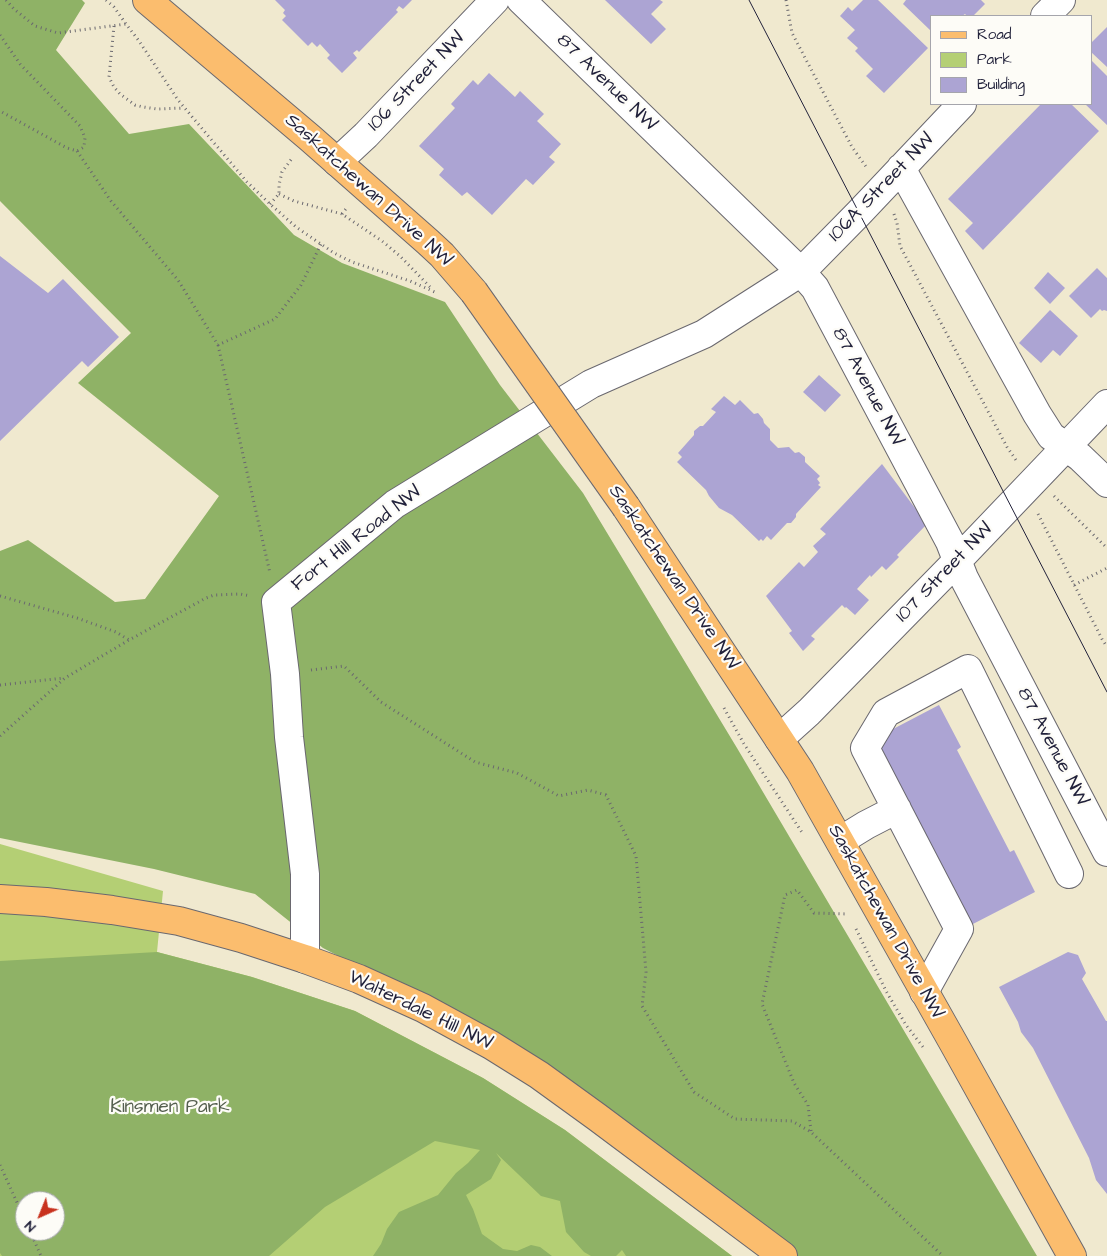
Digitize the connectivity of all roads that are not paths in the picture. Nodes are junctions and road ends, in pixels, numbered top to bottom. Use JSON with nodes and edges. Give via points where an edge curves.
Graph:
{"nodes":[{"id":1,"x":147,"y":0,"type":"edge"},
{"id":2,"x":495,"y":0,"type":"edge"},
{"id":3,"x":521,"y":0,"type":"edge"},
{"id":4,"x":1061,"y":0,"type":"edge"},
{"id":5,"x":1047,"y":15,"type":"edge"},
{"id":6,"x":961,"y":105,"type":"edge"},
{"id":7,"x":337,"y":162,"type":"junction"},
{"id":8,"x":901,"y":168,"type":"junction"},
{"id":9,"x":801,"y":272,"type":"junction"},
{"id":10,"x":1107,"y":404,"type":"edge"},
{"id":11,"x":1066,"y":447,"type":"junction"},
{"id":12,"x":1107,"y":483,"type":"edge"},
{"id":13,"x":958,"y":561,"type":"junction"},
{"id":14,"x":780,"y":738,"type":"junction"},
{"id":15,"x":897,"y":809,"type":"junction"},
{"id":16,"x":840,"y":841,"type":"junction"},
{"id":17,"x":1107,"y":852,"type":"edge"},
{"id":18,"x":1069,"y":874,"type":"dead end"},
{"id":19,"x":0,"y":899,"type":"edge"},
{"id":20,"x":305,"y":958,"type":"junction"},
{"id":21,"x":924,"y":992,"type":"junction"},
{"id":22,"x":783,"y":1256,"type":"edge"},
{"id":23,"x":1072,"y":1256,"type":"edge"}],
"edges":[{"from":1,"to":7,"type":"main road","name":"Saskatchewan Drive NW"},
{"from":2,"to":7,"type":"street","name":"106 Street NW"},
{"from":3,"to":9,"type":"street","name":"87 Avenue NW"},
{"from":4,"to":5,"type":"street"},
{"from":6,"to":8,"type":"street","name":"106A Street NW"},
{"from":7,"to":14,"type":"main road","name":"Saskatchewan Drive NW","bridge":true,"via":[[442,254],[474,292],[626,507]]},
{"from":8,"to":9,"type":"street","name":"106A Street NW"},
{"from":8,"to":11,"type":"street","via":[[1037,414],[1051,436]]},
{"from":9,"to":13,"type":"street","name":"87 Avenue NW","via":[[815,288]]},
{"from":9,"to":20,"type":"street","name":"Fort Hill Road NW","via":[[704,334],[591,384],[395,504],[276,602],[305,874]]},
{"from":10,"to":11,"type":"street","name":"107 Street NW"},
{"from":11,"to":12,"type":"street"},
{"from":11,"to":13,"type":"street","name":"107 Street NW"},
{"from":13,"to":14,"type":"street","name":"107 Street NW"},
{"from":13,"to":17,"type":"street","name":"87 Avenue NW"},
{"from":14,"to":16,"type":"main road","name":"Saskatchewan Drive NW"},
{"from":15,"to":16,"type":"street"},
{"from":15,"to":18,"type":"street","via":[[866,748],[886,713],[968,669]]},
{"from":15,"to":21,"type":"street","via":[[959,929]]},
{"from":16,"to":21,"type":"main road","name":"Saskatchewan Drive NW"},
{"from":19,"to":20,"type":"main road","name":"Walterdale Hill NW","via":[[46,902],[179,921]]},
{"from":20,"to":22,"type":"main road","name":"Walterdale Hill NW","via":[[424,1008],[491,1045],[597,1117]]},
{"from":21,"to":23,"type":"main road","name":"Saskatchewan Drive NW"}]}
